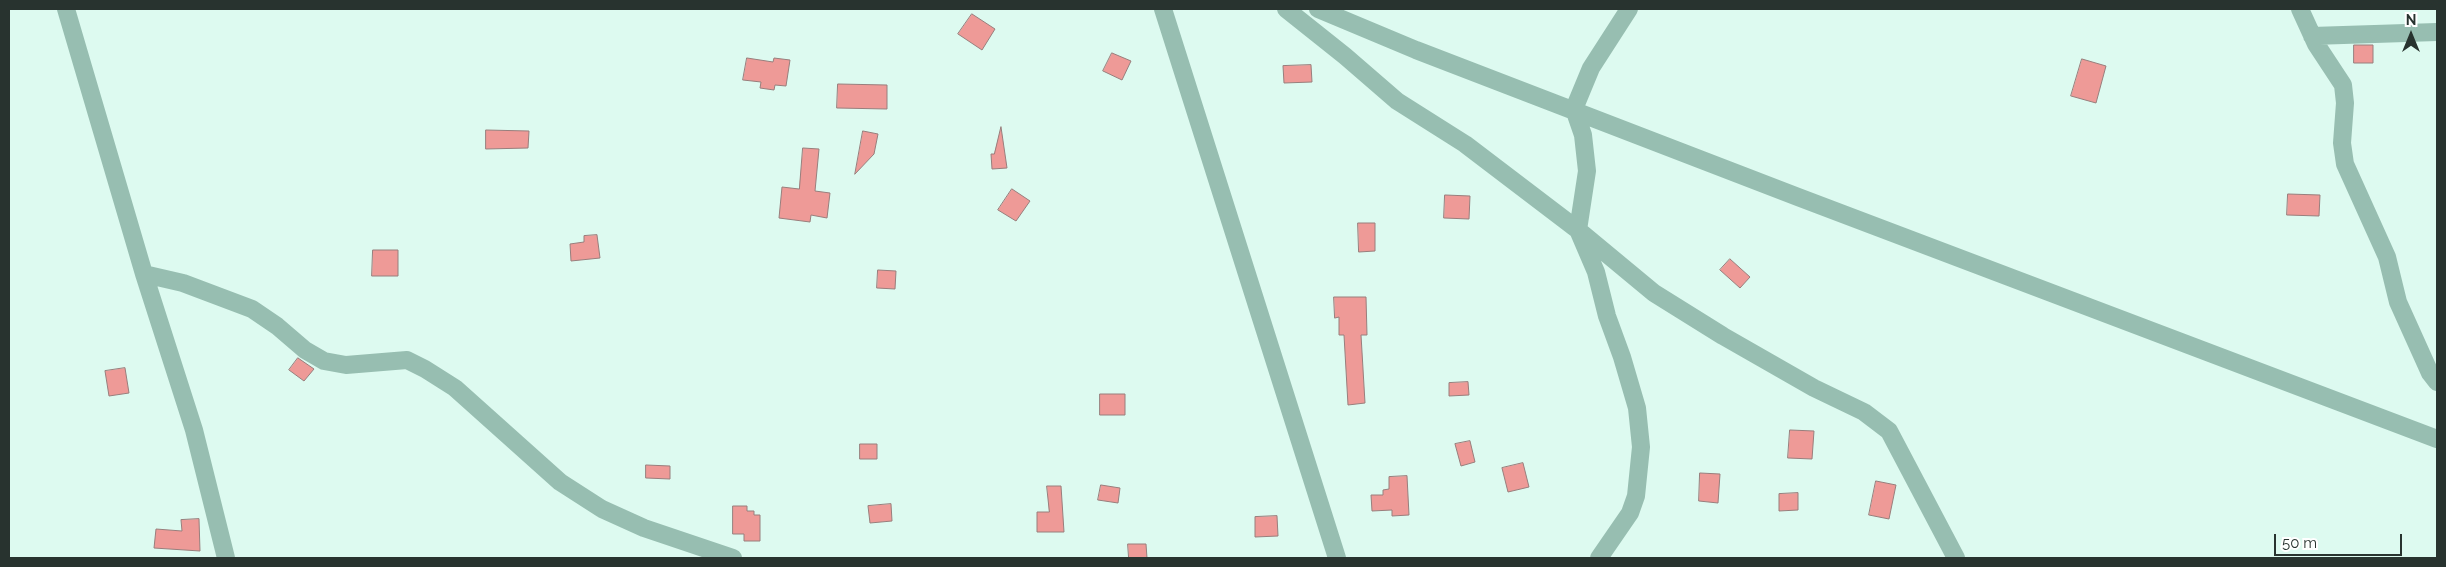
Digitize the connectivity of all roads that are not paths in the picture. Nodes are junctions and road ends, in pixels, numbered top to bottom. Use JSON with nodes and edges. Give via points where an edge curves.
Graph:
{"nodes":[{"id":1,"x":66,"y":9,"type":"edge"},
{"id":2,"x":1163,"y":9,"type":"edge"},
{"id":3,"x":1286,"y":9,"type":"edge"},
{"id":4,"x":1318,"y":9,"type":"edge"},
{"id":5,"x":1629,"y":9,"type":"edge"},
{"id":6,"x":2300,"y":9,"type":"edge"},
{"id":7,"x":2437,"y":32,"type":"edge"},
{"id":8,"x":2312,"y":36,"type":"junction"},
{"id":9,"x":1574,"y":109,"type":"junction"},
{"id":10,"x":1578,"y":230,"type":"junction"},
{"id":11,"x":144,"y":274,"type":"junction"},
{"id":12,"x":2437,"y":382,"type":"edge"},
{"id":13,"x":2437,"y":439,"type":"edge"},
{"id":14,"x":226,"y":558,"type":"edge"},
{"id":15,"x":733,"y":558,"type":"edge"},
{"id":16,"x":1337,"y":558,"type":"edge"},
{"id":17,"x":1599,"y":558,"type":"edge"},
{"id":18,"x":1956,"y":558,"type":"edge"}],
"edges":[{"from":1,"to":11,"type":"street"},
{"from":2,"to":16,"type":"street"},
{"from":3,"to":10,"type":"street","via":[[1397,102],[1465,144]]},
{"from":4,"to":9,"type":"street","via":[[1416,50]]},
{"from":5,"to":9,"type":"street","via":[[1591,68]]},
{"from":6,"to":8,"type":"street"},
{"from":7,"to":8,"type":"street"},
{"from":8,"to":12,"type":"street","via":[[2343,85],[2345,164],[2387,257],[2398,302]]},
{"from":9,"to":10,"type":"street","via":[[1583,135],[1587,171]]},
{"from":9,"to":13,"type":"street"},
{"from":10,"to":17,"type":"street","via":[[1596,272],[1637,408],[1641,447],[1636,496],[1630,512]]},
{"from":10,"to":18,"type":"street","via":[[1654,293],[1814,388],[1864,412],[1889,431]]},
{"from":11,"to":14,"type":"street","via":[[194,430]]},
{"from":11,"to":15,"type":"street","via":[[183,283],[252,309],[324,362],[346,365],[407,360],[455,388],[560,482],[602,509],[644,528]]}]}
